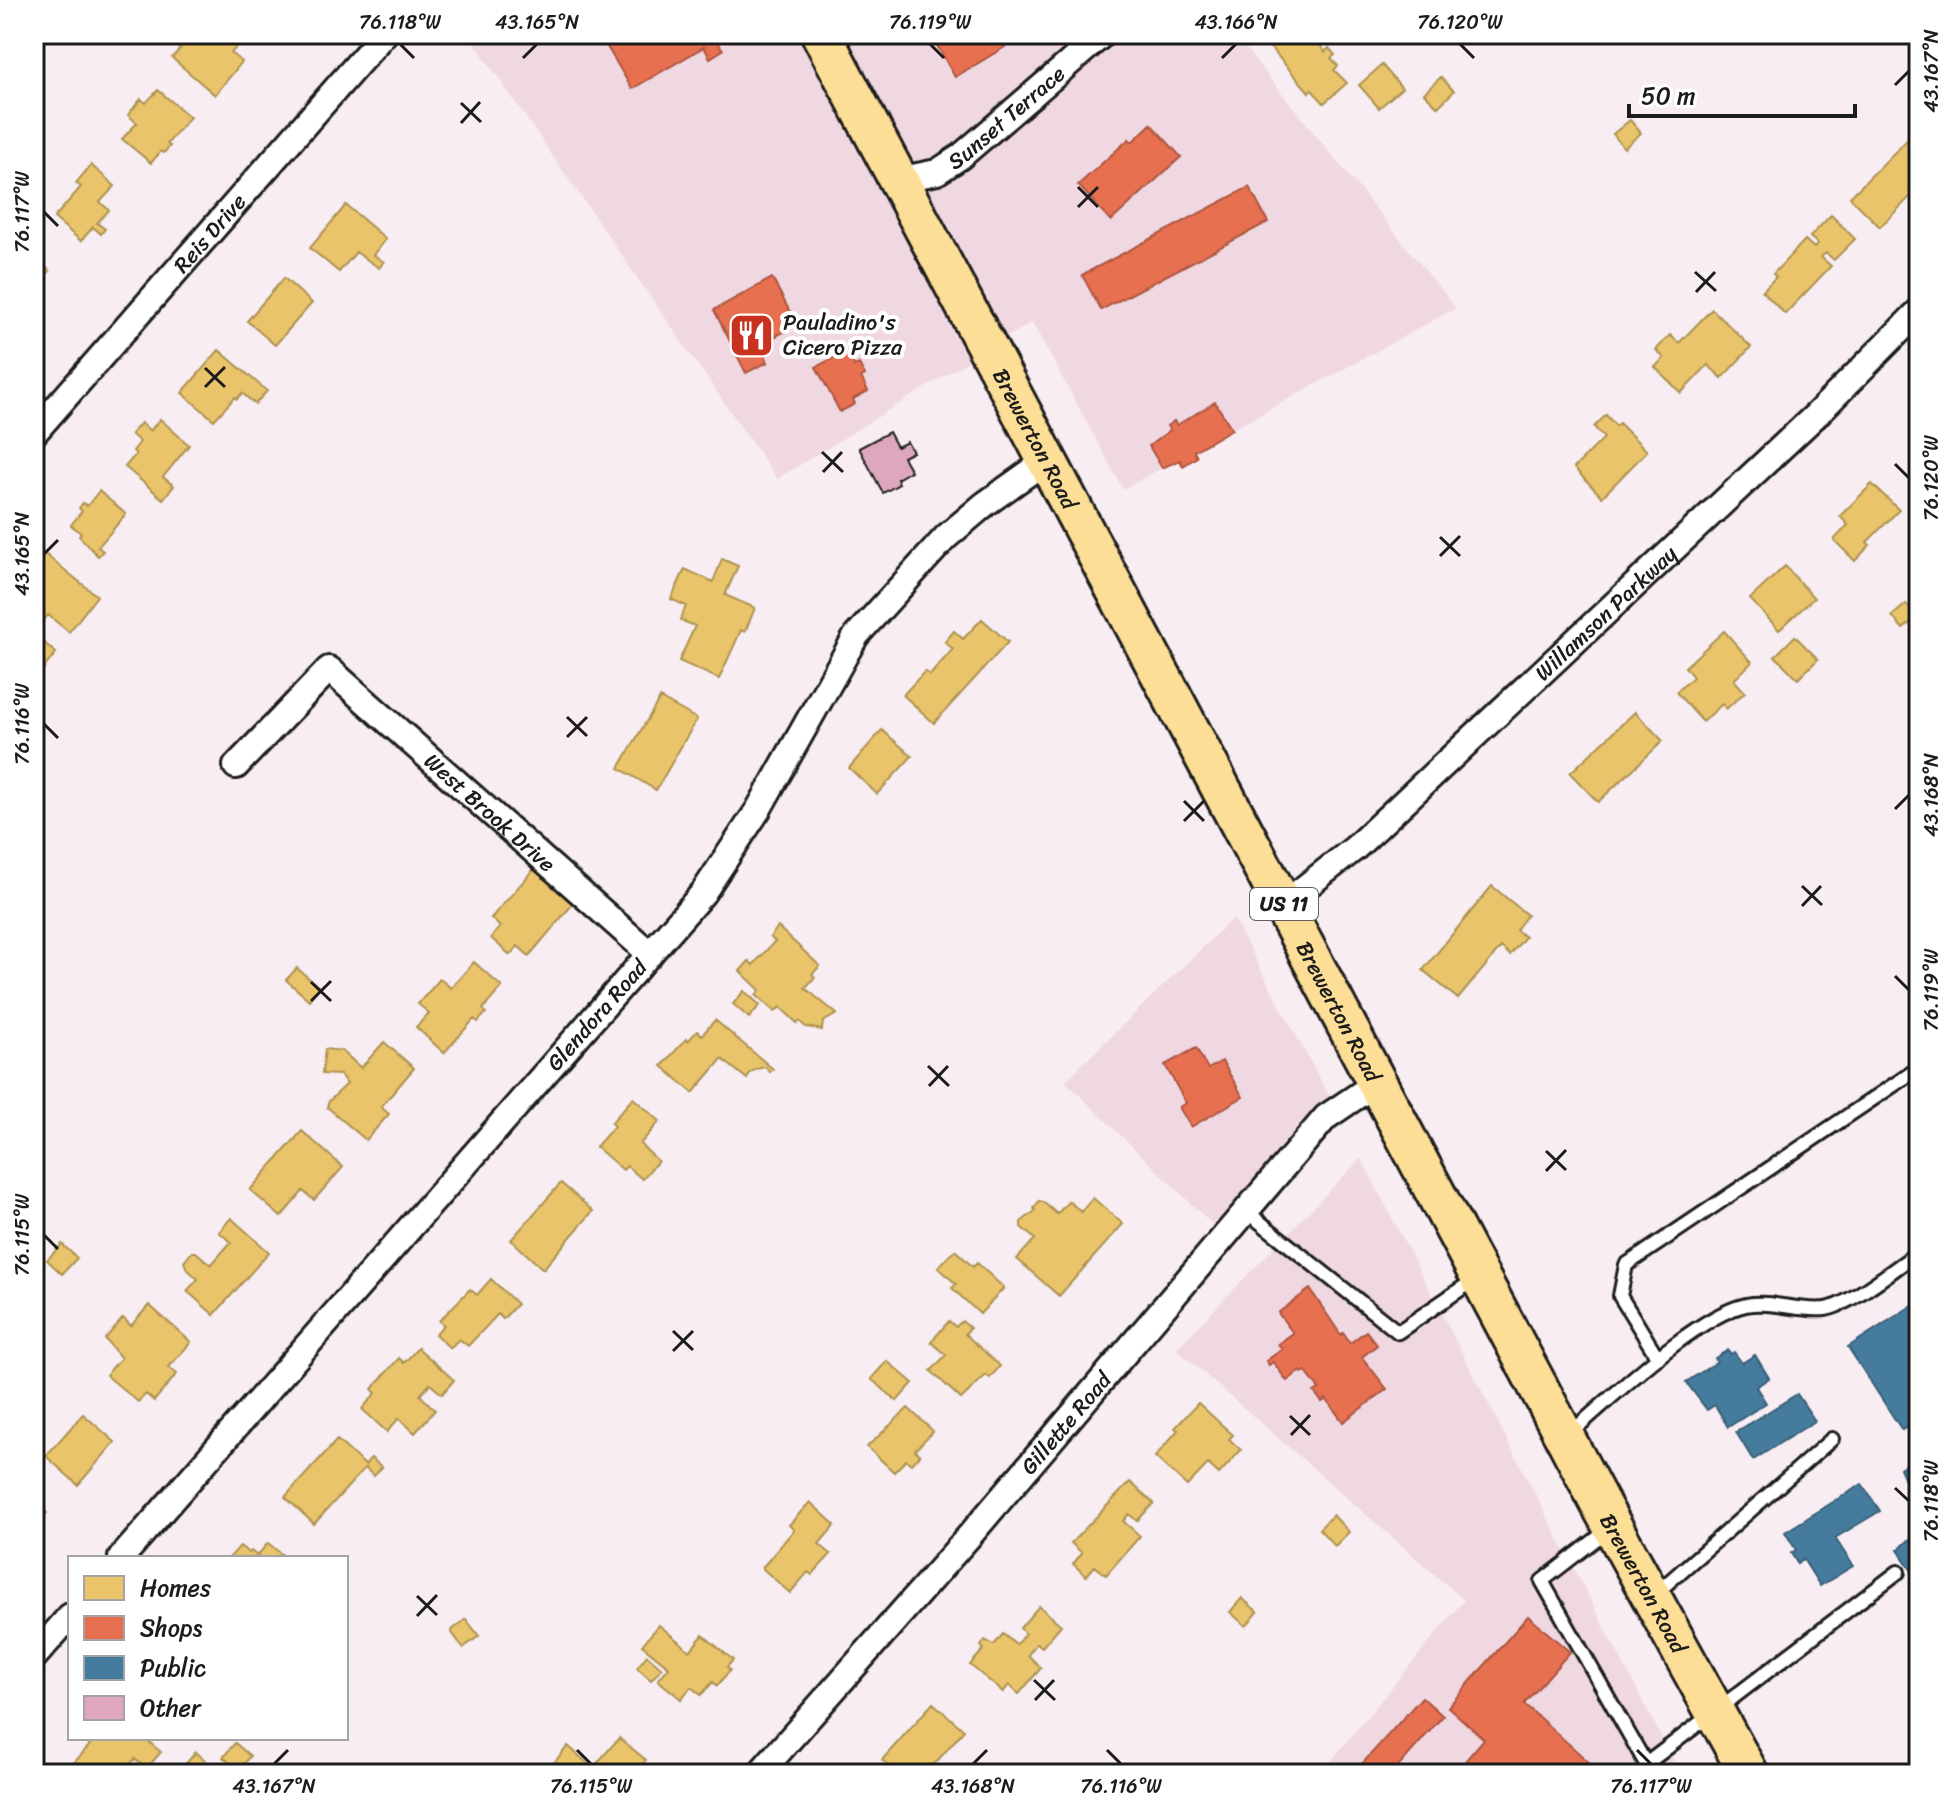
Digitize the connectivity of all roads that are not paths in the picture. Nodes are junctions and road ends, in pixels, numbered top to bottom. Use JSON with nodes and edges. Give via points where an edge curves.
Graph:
{"nodes":[{"id":1,"x":384,"y":34,"type":"edge"},
{"id":2,"x":821,"y":34,"type":"edge"},
{"id":3,"x":1103,"y":34,"type":"edge"},
{"id":4,"x":898,"y":180,"type":"junction"},
{"id":5,"x":1919,"y":311,"type":"edge"},
{"id":6,"x":34,"y":433,"type":"edge"},
{"id":7,"x":1047,"y":460,"type":"junction"},
{"id":8,"x":236,"y":766,"type":"dead end"},
{"id":9,"x":1284,"y":904,"type":"junction"},
{"id":10,"x":650,"y":954,"type":"junction"},
{"id":11,"x":1919,"y":1068,"type":"edge"},
{"id":12,"x":1378,"y":1082,"type":"junction"},
{"id":13,"x":1246,"y":1211,"type":"junction"},
{"id":14,"x":1919,"y":1252,"type":"edge"},
{"id":15,"x":1480,"y":1276,"type":"junction"},
{"id":16,"x":1658,"y":1358,"type":"junction"},
{"id":17,"x":1565,"y":1437,"type":"junction"},
{"id":18,"x":1832,"y":1439,"type":"dead end"},
{"id":19,"x":1612,"y":1526,"type":"junction"},
{"id":20,"x":123,"y":1556,"type":"edge"},
{"id":21,"x":1898,"y":1572,"type":"dead end"},
{"id":22,"x":1652,"y":1597,"type":"junction"},
{"id":23,"x":68,"y":1618,"type":"edge"},
{"id":24,"x":34,"y":1657,"type":"edge"},
{"id":25,"x":1714,"y":1712,"type":"junction"},
{"id":26,"x":759,"y":1774,"type":"edge"},
{"id":27,"x":1749,"y":1774,"type":"edge"}],
"edges":[{"from":1,"to":6,"type":"street","name":"Reis Drive"},
{"from":2,"to":4,"type":"main road","name":"Brewerton Road","number":"US 11"},
{"from":3,"to":4,"type":"street","name":"Sunset Terrace","via":[[960,157],[937,172]]},
{"from":4,"to":7,"type":"main road","name":"Brewerton Road","number":"US 11"},
{"from":5,"to":9,"type":"street","name":"Willamson Parkway","via":[[1816,415],[1378,827]]},
{"from":7,"to":9,"type":"main road","name":"Brewerton Road","number":"US 11"},
{"from":7,"to":10,"type":"street","name":"Glendora Road","via":[[946,537],[856,636],[758,810],[703,893]]},
{"from":8,"to":10,"type":"street","name":"West Brook Drive","via":[[329,669]]},
{"from":9,"to":12,"type":"main road","name":"Brewerton Road","number":"US 11"},
{"from":10,"to":20,"type":"street","name":"Glendora Road"},
{"from":11,"to":16,"type":"lane","via":[[1626,1265],[1620,1296]]},
{"from":12,"to":13,"type":"street","name":"Gillette Road","via":[[1326,1117]]},
{"from":12,"to":15,"type":"main road","name":"Brewerton Road","number":"US 11"},
{"from":13,"to":15,"type":"lane","via":[[1398,1332]]},
{"from":13,"to":26,"type":"street","name":"Gillette Road"},
{"from":14,"to":16,"type":"lane","via":[[1845,1302],[1825,1309],[1747,1304],[1716,1317]]},
{"from":15,"to":17,"type":"main road","name":"Brewerton Road","number":"US 11"},
{"from":16,"to":17,"type":"lane"},
{"from":17,"to":19,"type":"main road","name":"Brewerton Road","number":"US 11"},
{"from":18,"to":22,"type":"lane"},
{"from":19,"to":22,"type":"main road","name":"Brewerton Road","number":"US 11"},
{"from":19,"to":25,"type":"lane","via":[[1542,1581],[1646,1764]]},
{"from":21,"to":25,"type":"lane"},
{"from":22,"to":25,"type":"main road","name":"Brewerton Road","number":"US 11"},
{"from":23,"to":24,"type":"street"},
{"from":25,"to":27,"type":"main road","name":"Brewerton Road","number":"US 11"}]}
